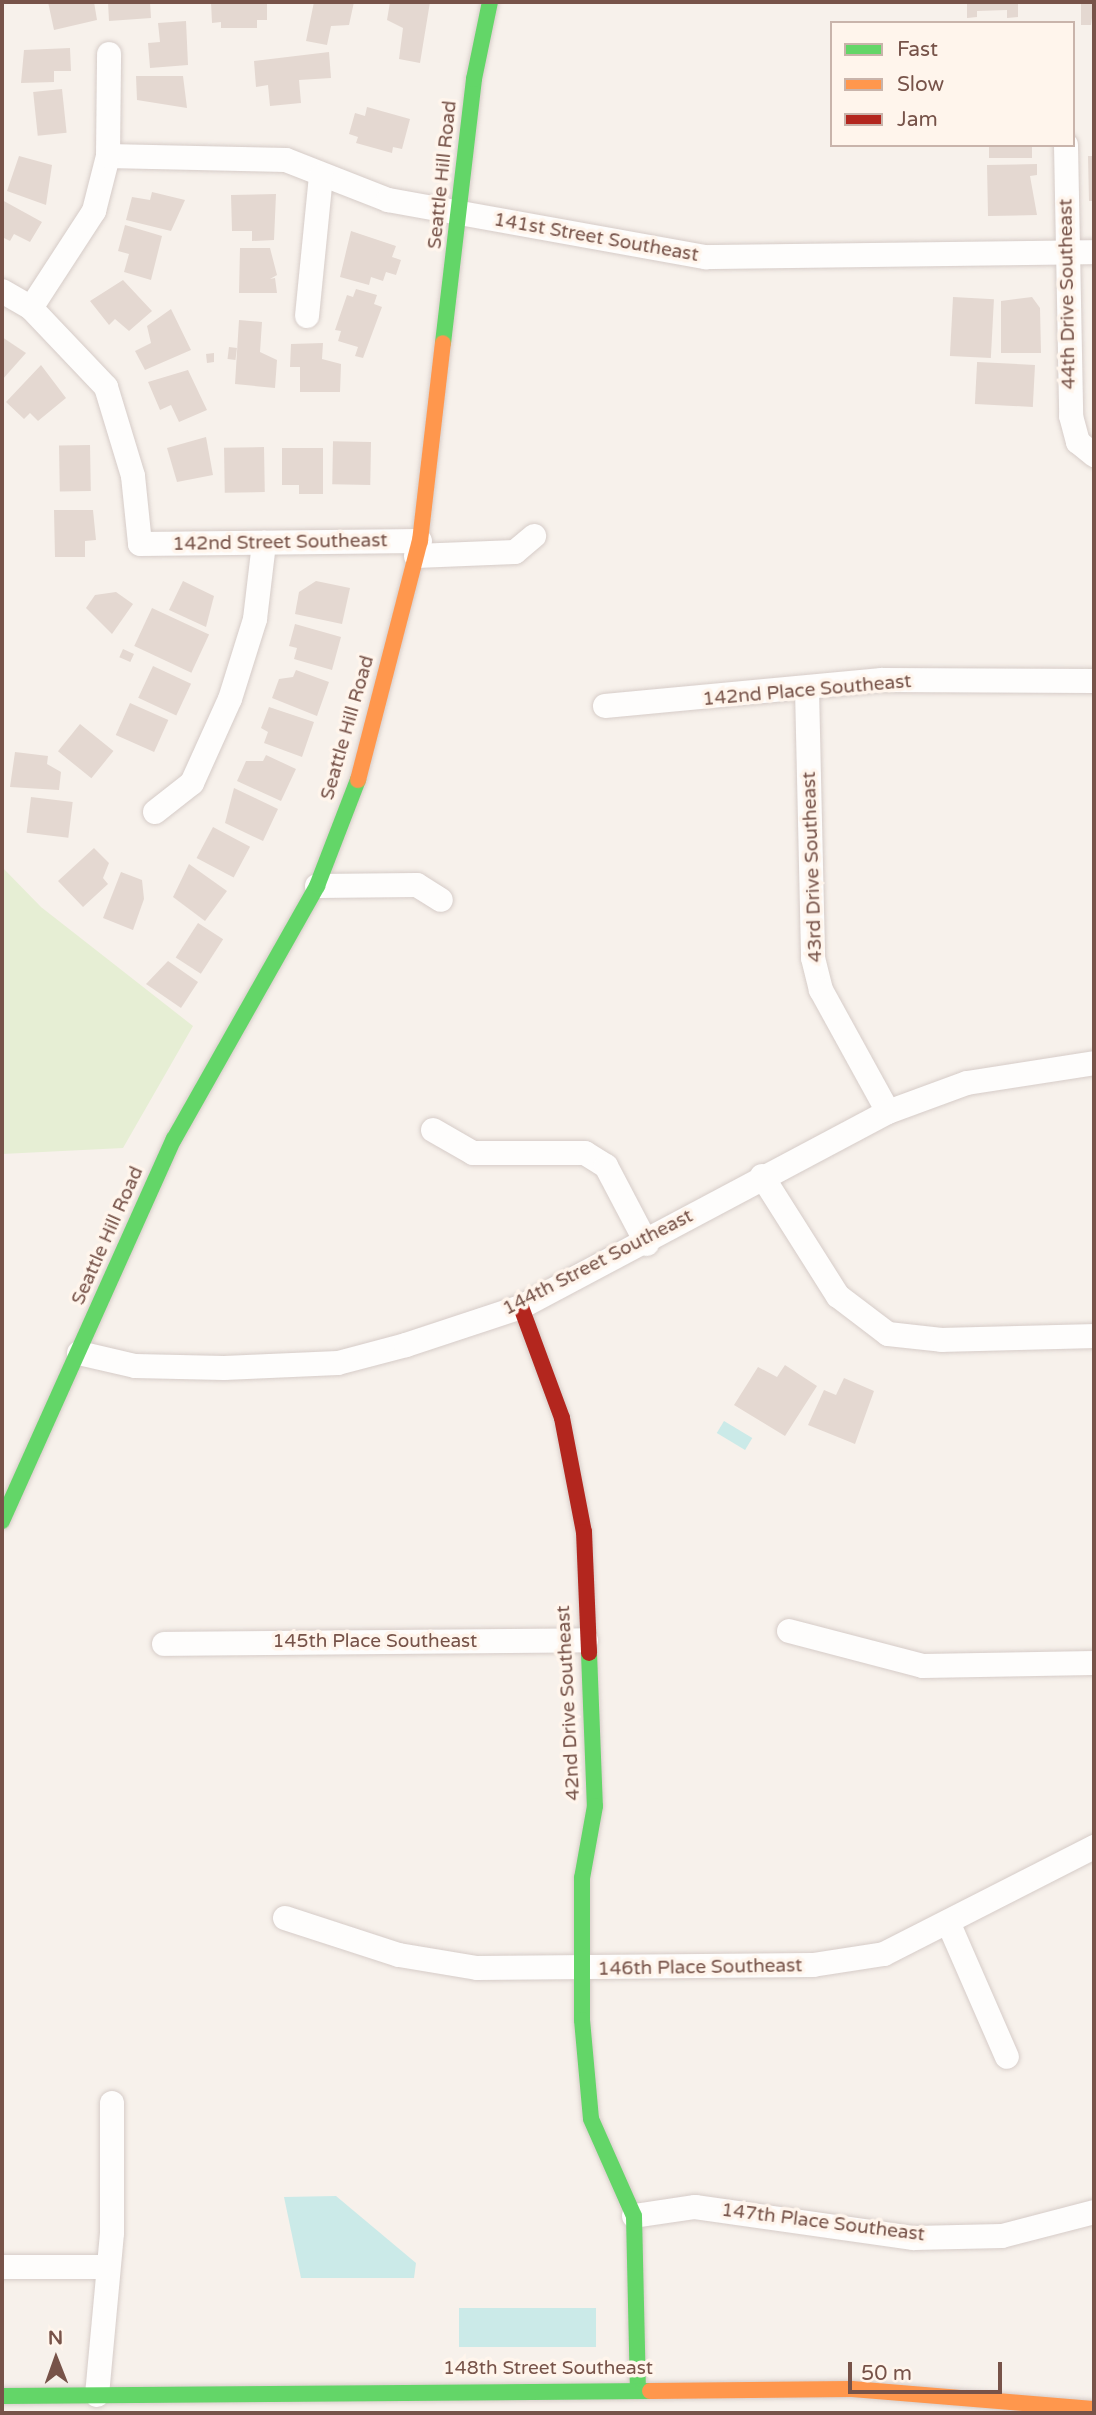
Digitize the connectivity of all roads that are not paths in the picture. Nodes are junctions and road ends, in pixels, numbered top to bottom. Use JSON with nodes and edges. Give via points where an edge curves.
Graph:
{"nodes":[{"id":1,"x":490,"y":2,"type":"edge"},
{"id":2,"x":109,"y":54,"type":"dead end"},
{"id":3,"x":1066,"y":147,"type":"edge"},
{"id":4,"x":107,"y":156,"type":"junction"},
{"id":5,"x":321,"y":176,"type":"junction"},
{"id":6,"x":461,"y":215,"type":"junction"},
{"id":7,"x":1067,"y":253,"type":"junction"},
{"id":8,"x":1094,"y":253,"type":"edge"},
{"id":9,"x":2,"y":291,"type":"edge"},
{"id":10,"x":31,"y":308,"type":"junction"},
{"id":11,"x":307,"y":316,"type":"dead end"},
{"id":12,"x":1086,"y":448,"type":"edge"},
{"id":13,"x":534,"y":536,"type":"dead end"},
{"id":14,"x":264,"y":543,"type":"junction"},
{"id":15,"x":418,"y":549,"type":"junction"},
{"id":16,"x":1094,"y":681,"type":"edge"},
{"id":17,"x":807,"y":689,"type":"junction"},
{"id":18,"x":605,"y":706,"type":"dead end"},
{"id":19,"x":156,"y":812,"type":"dead end"},
{"id":20,"x":317,"y":886,"type":"junction"},
{"id":21,"x":441,"y":900,"type":"dead end"},
{"id":22,"x":1094,"y":1063,"type":"edge"},
{"id":23,"x":888,"y":1112,"type":"junction"},
{"id":24,"x":433,"y":1130,"type":"dead end"},
{"id":25,"x":762,"y":1175,"type":"junction"},
{"id":26,"x":646,"y":1244,"type":"junction"},
{"id":27,"x":521,"y":1307,"type":"junction"},
{"id":28,"x":1094,"y":1335,"type":"edge"},
{"id":29,"x":79,"y":1353,"type":"junction"},
{"id":30,"x":2,"y":1521,"type":"edge"},
{"id":31,"x":789,"y":1632,"type":"dead end"},
{"id":32,"x":586,"y":1640,"type":"junction"},
{"id":33,"x":164,"y":1644,"type":"dead end"},
{"id":34,"x":1094,"y":1663,"type":"edge"},
{"id":35,"x":1094,"y":1847,"type":"edge"},
{"id":36,"x":285,"y":1919,"type":"dead end"},
{"id":37,"x":948,"y":1922,"type":"junction"},
{"id":38,"x":583,"y":1970,"type":"junction"},
{"id":39,"x":1007,"y":2057,"type":"dead end"},
{"id":40,"x":112,"y":2104,"type":"dead end"},
{"id":41,"x":1094,"y":2212,"type":"edge"},
{"id":42,"x":634,"y":2216,"type":"junction"},
{"id":43,"x":2,"y":2267,"type":"edge"},
{"id":44,"x":107,"y":2267,"type":"junction"},
{"id":45,"x":638,"y":2389,"type":"junction"},
{"id":46,"x":2,"y":2396,"type":"edge"},
{"id":47,"x":98,"y":2404,"type":"edge"},
{"id":48,"x":1094,"y":2409,"type":"edge"}],
"edges":[{"from":1,"to":6,"type":"street","name":"Seattle Hill Road","via":[[474,79]]},
{"from":2,"to":4,"type":"street"},
{"from":3,"to":7,"type":"street","name":"44th Drive Southeast"},
{"from":4,"to":5,"type":"street","name":"141st Street Southeast","via":[[250,155],[286,160]]},
{"from":4,"to":10,"type":"street","via":[[94,211]]},
{"from":5,"to":6,"type":"street","name":"141st Street Southeast","via":[[388,200]]},
{"from":5,"to":11,"type":"street"},
{"from":6,"to":7,"type":"street","name":"141st Street Southeast","via":[[706,257]]},
{"from":6,"to":15,"type":"street","name":"Seattle Hill Road"},
{"from":7,"to":8,"type":"street","name":"141st Street Southeast"},
{"from":7,"to":12,"type":"street","name":"44th Drive Southeast","via":[[1070,416]]},
{"from":9,"to":10,"type":"street"},
{"from":10,"to":14,"type":"street","name":"142nd Street Southeast","via":[[106,387],[133,476],[140,544]]},
{"from":13,"to":15,"type":"street","name":"142nd Street Southeast","via":[[515,552]]},
{"from":14,"to":15,"type":"street","name":"142nd Street Southeast"},
{"from":14,"to":19,"type":"street","via":[[255,619],[230,699],[192,783]]},
{"from":15,"to":20,"type":"street","name":"Seattle Hill Road","via":[[358,780]]},
{"from":16,"to":17,"type":"street","name":"142nd Place Southeast","via":[[882,680]]},
{"from":17,"to":18,"type":"street","name":"142nd Place Southeast"},
{"from":17,"to":23,"type":"street","name":"43rd Drive Southeast","via":[[813,958],[821,989]]},
{"from":20,"to":21,"type":"street","via":[[416,885]]},
{"from":20,"to":29,"type":"street","name":"Seattle Hill Road","via":[[174,1139]]},
{"from":22,"to":23,"type":"street","name":"144th Street Southeast","via":[[967,1083]]},
{"from":23,"to":25,"type":"street","name":"144th Street Southeast"},
{"from":24,"to":26,"type":"street","via":[[473,1153],[585,1153],[606,1166]]},
{"from":25,"to":26,"type":"street","name":"144th Street Southeast"},
{"from":25,"to":28,"type":"street","via":[[838,1296],[888,1335],[942,1340]]},
{"from":26,"to":27,"type":"street","name":"144th Street Southeast"},
{"from":27,"to":29,"type":"street","name":"144th Street Southeast","via":[[338,1363],[135,1366]]},
{"from":27,"to":32,"type":"street","name":"42nd Drive Southeast","via":[[562,1418],[584,1532]]},
{"from":29,"to":30,"type":"street","name":"Seattle Hill Road"},
{"from":31,"to":34,"type":"street","via":[[923,1666]]},
{"from":32,"to":33,"type":"street","name":"145th Place Southeast"},
{"from":32,"to":38,"type":"street","name":"42nd Drive Southeast","via":[[596,1806],[582,1878]]},
{"from":35,"to":37,"type":"street","name":"146th Place Southeast"},
{"from":36,"to":38,"type":"street","name":"146th Place Southeast","via":[[399,1955],[477,1968]]},
{"from":37,"to":38,"type":"street","name":"146th Place Southeast","via":[[884,1954],[813,1965]]},
{"from":37,"to":39,"type":"street"},
{"from":38,"to":42,"type":"street","name":"42nd Drive Southeast","via":[[591,2119]]},
{"from":40,"to":44,"type":"street"},
{"from":41,"to":42,"type":"street","name":"147th Place Southeast","via":[[1002,2236],[914,2238],[695,2207]]},
{"from":42,"to":45,"type":"street","name":"42nd Drive Southeast"},
{"from":43,"to":44,"type":"street"},
{"from":44,"to":47,"type":"street"},
{"from":45,"to":47,"type":"street","name":"148th Street Southeast"},
{"from":45,"to":48,"type":"street","name":"148th Street Southeast","via":[[851,2389]]},
{"from":46,"to":47,"type":"street","name":"148th Street Southeast"}]}
